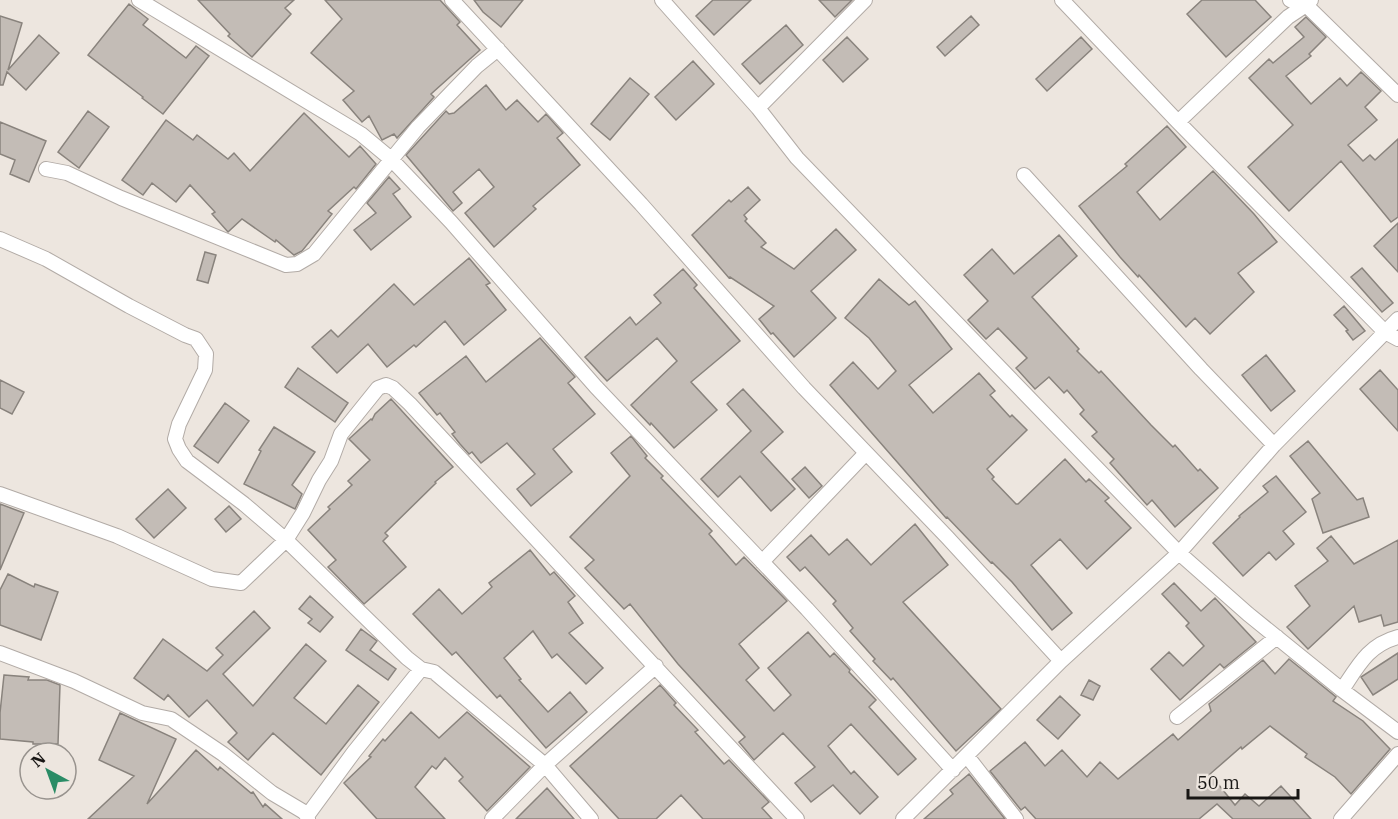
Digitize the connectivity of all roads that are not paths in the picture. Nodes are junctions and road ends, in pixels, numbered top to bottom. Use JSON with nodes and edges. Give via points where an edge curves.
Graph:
{"nodes":[{"id":1,"x":139,"y":0,"type":"edge"},
{"id":2,"x":452,"y":0,"type":"edge"},
{"id":3,"x":662,"y":0,"type":"edge"},
{"id":4,"x":865,"y":0,"type":"edge"},
{"id":5,"x":1062,"y":0,"type":"edge"},
{"id":6,"x":1290,"y":0,"type":"edge"},
{"id":7,"x":1308,"y":2,"type":"edge"},
{"id":8,"x":498,"y":49,"type":"junction"},
{"id":9,"x":1398,"y":95,"type":"edge"},
{"id":10,"x":758,"y":108,"type":"junction"},
{"id":11,"x":1178,"y":122,"type":"junction"},
{"id":12,"x":391,"y":159,"type":"junction"},
{"id":13,"x":46,"y":169,"type":"dead end"},
{"id":14,"x":1024,"y":175,"type":"dead end"},
{"id":15,"x":0,"y":239,"type":"edge"},
{"id":16,"x":1398,"y":319,"type":"edge"},
{"id":17,"x":1385,"y":332,"type":"junction"},
{"id":18,"x":1398,"y":339,"type":"edge"},
{"id":19,"x":1274,"y":445,"type":"junction"},
{"id":20,"x":866,"y":453,"type":"junction"},
{"id":21,"x":0,"y":494,"type":"edge"},
{"id":22,"x":286,"y":540,"type":"junction"},
{"id":23,"x":1179,"y":553,"type":"junction"},
{"id":24,"x":762,"y":562,"type":"junction"},
{"id":25,"x":1277,"y":637,"type":"junction"},
{"id":26,"x":1398,"y":637,"type":"edge"},
{"id":27,"x":0,"y":653,"type":"edge"},
{"id":28,"x":1061,"y":661,"type":"junction"},
{"id":29,"x":656,"y":666,"type":"junction"},
{"id":30,"x":421,"y":669,"type":"junction"},
{"id":31,"x":1342,"y":690,"type":"junction"},
{"id":32,"x":1178,"y":717,"type":"dead end"},
{"id":33,"x":1398,"y":732,"type":"edge"},
{"id":34,"x":1398,"y":754,"type":"edge"},
{"id":35,"x":967,"y":756,"type":"junction"},
{"id":36,"x":545,"y":765,"type":"junction"},
{"id":37,"x":953,"y":770,"type":"junction"},
{"id":38,"x":307,"y":818,"type":"edge"},
{"id":39,"x":492,"y":819,"type":"edge"},
{"id":40,"x":591,"y":819,"type":"edge"},
{"id":41,"x":797,"y":819,"type":"edge"},
{"id":42,"x":903,"y":819,"type":"edge"},
{"id":43,"x":1016,"y":819,"type":"edge"},
{"id":44,"x":1341,"y":819,"type":"edge"}],
"edges":[{"from":1,"to":12,"type":"street","via":[[361,134]]},
{"from":2,"to":8,"type":"street"},
{"from":3,"to":10,"type":"street"},
{"from":4,"to":10,"type":"street"},
{"from":5,"to":11,"type":"street"},
{"from":6,"to":7,"type":"street"},
{"from":7,"to":9,"type":"street"},
{"from":7,"to":11,"type":"street"},
{"from":8,"to":12,"type":"street","via":[[451,91]]},
{"from":8,"to":20,"type":"street"},
{"from":10,"to":23,"type":"street","via":[[797,158]]},
{"from":11,"to":17,"type":"street"},
{"from":12,"to":13,"type":"street","via":[[314,254],[297,264],[286,265],[67,173]]},
{"from":12,"to":24,"type":"street","via":[[596,387]]},
{"from":14,"to":19,"type":"street"},
{"from":15,"to":22,"type":"street","via":[[46,259],[196,339],[206,354],[205,370],[179,424],[175,439],[179,449],[187,461]]},
{"from":16,"to":17,"type":"street"},
{"from":17,"to":18,"type":"street"},
{"from":17,"to":19,"type":"street"},
{"from":19,"to":23,"type":"street"},
{"from":20,"to":24,"type":"street"},
{"from":20,"to":28,"type":"street"},
{"from":21,"to":22,"type":"street","via":[[117,536],[212,579],[241,583]]},
{"from":22,"to":29,"type":"street","via":[[331,461],[341,434],[378,388],[386,385],[410,404]]},
{"from":22,"to":30,"type":"street"},
{"from":23,"to":25,"type":"street"},
{"from":23,"to":28,"type":"street"},
{"from":24,"to":37,"type":"street"},
{"from":25,"to":31,"type":"street"},
{"from":25,"to":32,"type":"street"},
{"from":26,"to":31,"type":"street","via":[[1368,652]]},
{"from":27,"to":38,"type":"street","via":[[74,681],[142,713],[171,719],[304,812]]},
{"from":28,"to":35,"type":"street"},
{"from":29,"to":36,"type":"street"},
{"from":29,"to":41,"type":"street"},
{"from":30,"to":36,"type":"street","via":[[434,672]]},
{"from":30,"to":38,"type":"street"},
{"from":31,"to":33,"type":"street"},
{"from":34,"to":44,"type":"street"},
{"from":35,"to":37,"type":"street"},
{"from":35,"to":43,"type":"street"},
{"from":36,"to":39,"type":"street"},
{"from":36,"to":40,"type":"street"},
{"from":37,"to":42,"type":"street"}]}
